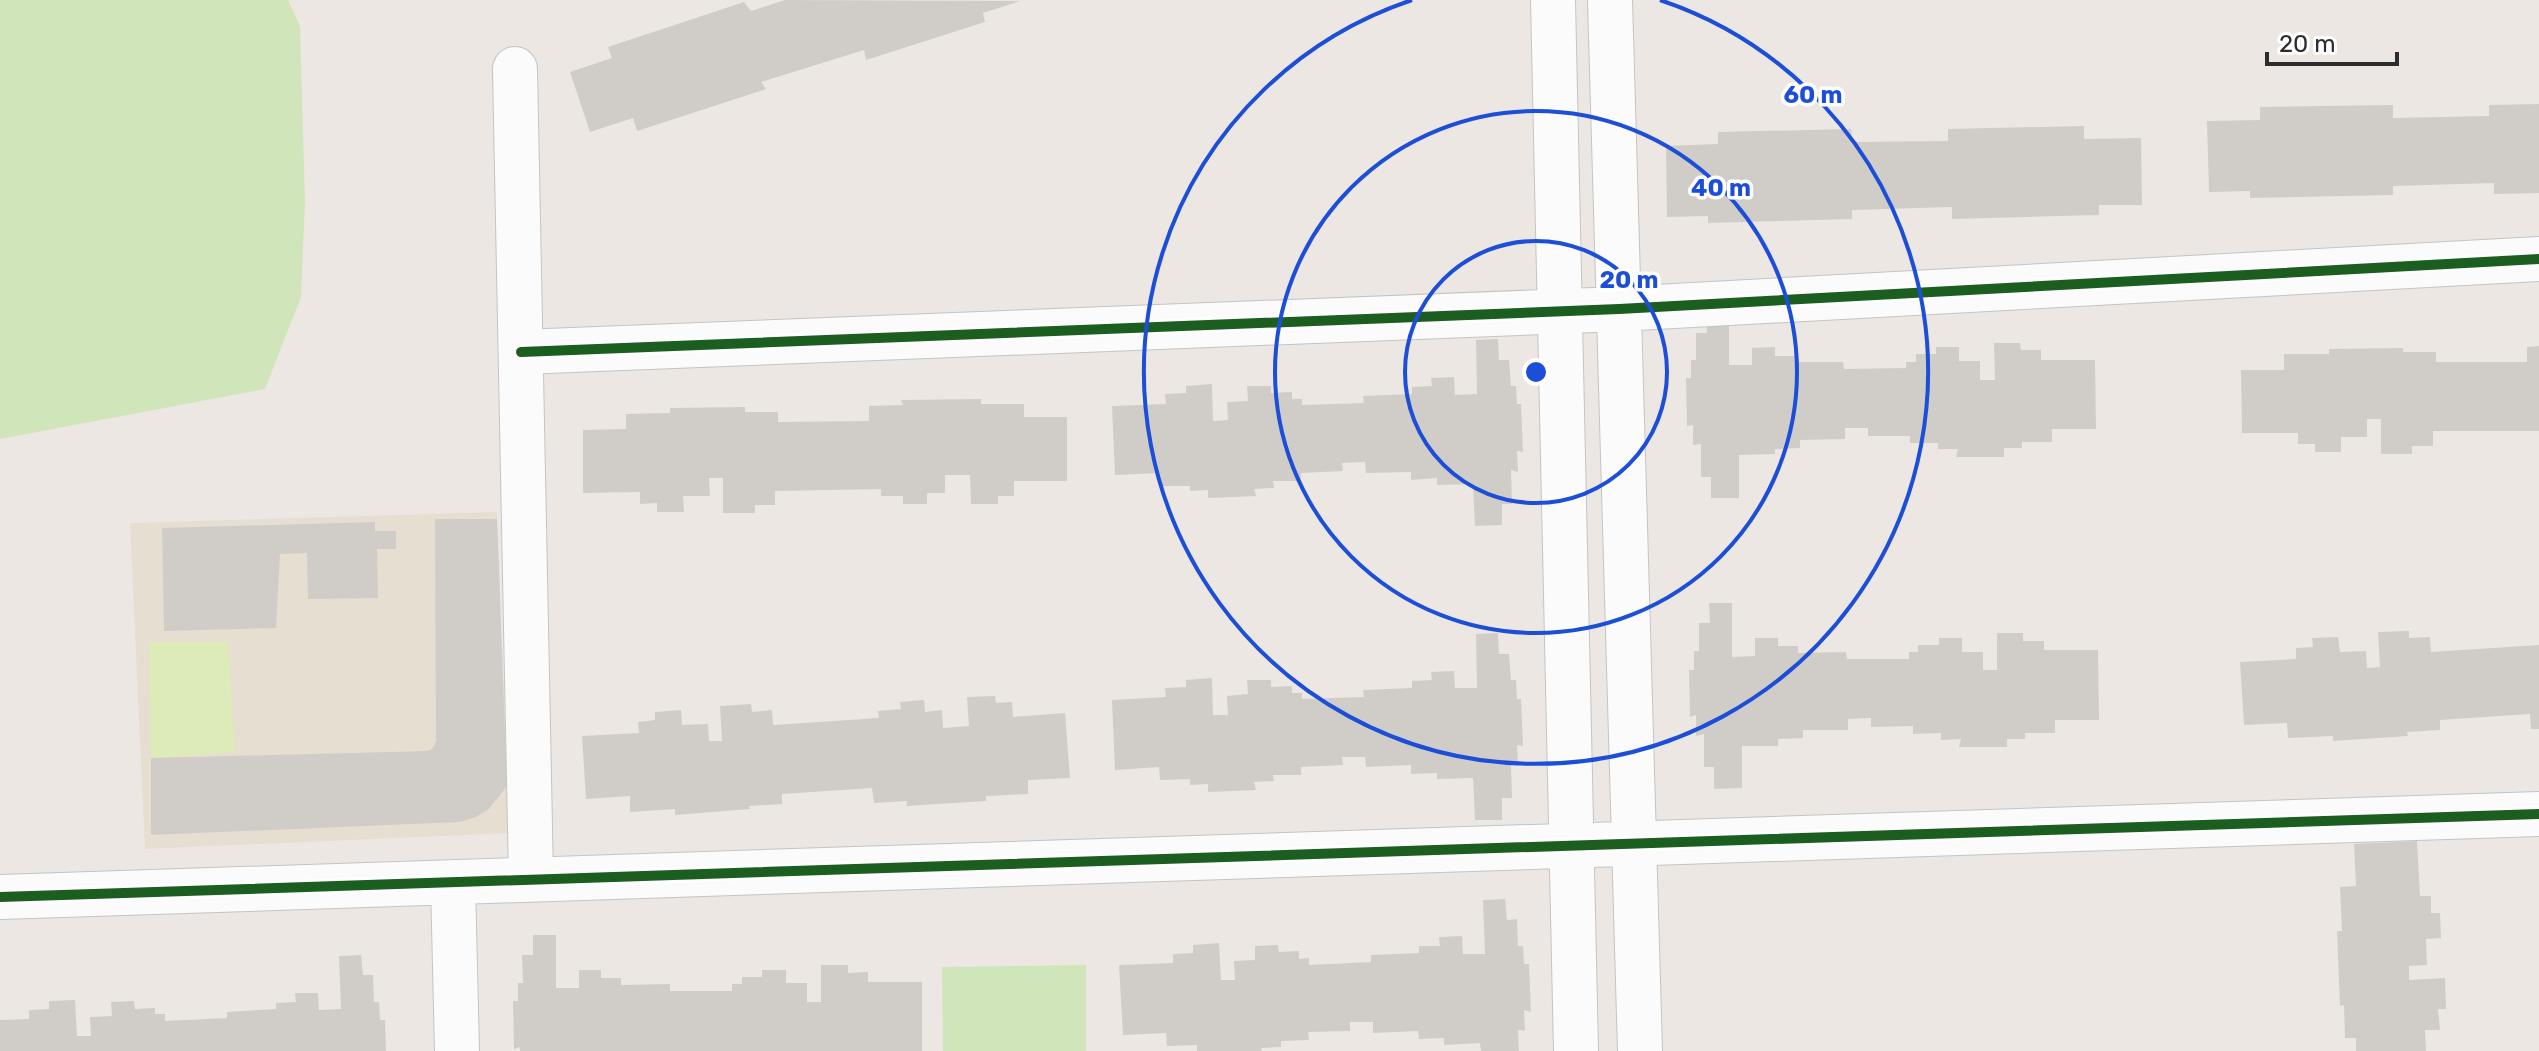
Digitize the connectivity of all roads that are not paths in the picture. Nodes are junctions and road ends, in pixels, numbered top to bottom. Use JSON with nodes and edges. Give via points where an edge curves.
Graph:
{"nodes":[{"id":1,"x":1553,"y":0,"type":"edge"},
{"id":2,"x":1610,"y":0,"type":"edge"},
{"id":3,"x":515,"y":69,"type":"dead end"},
{"id":4,"x":2539,"y":259,"type":"edge"},
{"id":5,"x":1619,"y":309,"type":"junction"},
{"id":6,"x":1560,"y":311,"type":"junction"},
{"id":7,"x":521,"y":352,"type":"junction"},
{"id":8,"x":2539,"y":814,"type":"edge"},
{"id":9,"x":1634,"y":844,"type":"junction"},
{"id":10,"x":1572,"y":845,"type":"junction"},
{"id":11,"x":531,"y":879,"type":"junction"},
{"id":12,"x":453,"y":882,"type":"junction"},
{"id":13,"x":0,"y":897,"type":"edge"},
{"id":14,"x":457,"y":1051,"type":"edge"},
{"id":15,"x":1576,"y":1051,"type":"edge"},
{"id":16,"x":1640,"y":1051,"type":"edge"}],
"edges":[{"from":1,"to":6,"type":"street"},
{"from":2,"to":5,"type":"street"},
{"from":3,"to":7,"type":"street"},
{"from":4,"to":5,"type":"street"},
{"from":5,"to":6,"type":"street"},
{"from":5,"to":9,"type":"street"},
{"from":6,"to":7,"type":"street"},
{"from":6,"to":10,"type":"street"},
{"from":7,"to":11,"type":"street"},
{"from":8,"to":9,"type":"street"},
{"from":9,"to":10,"type":"street"},
{"from":9,"to":16,"type":"street"},
{"from":10,"to":11,"type":"street"},
{"from":10,"to":15,"type":"street"},
{"from":11,"to":12,"type":"street"},
{"from":12,"to":13,"type":"street"},
{"from":12,"to":14,"type":"street"}]}
